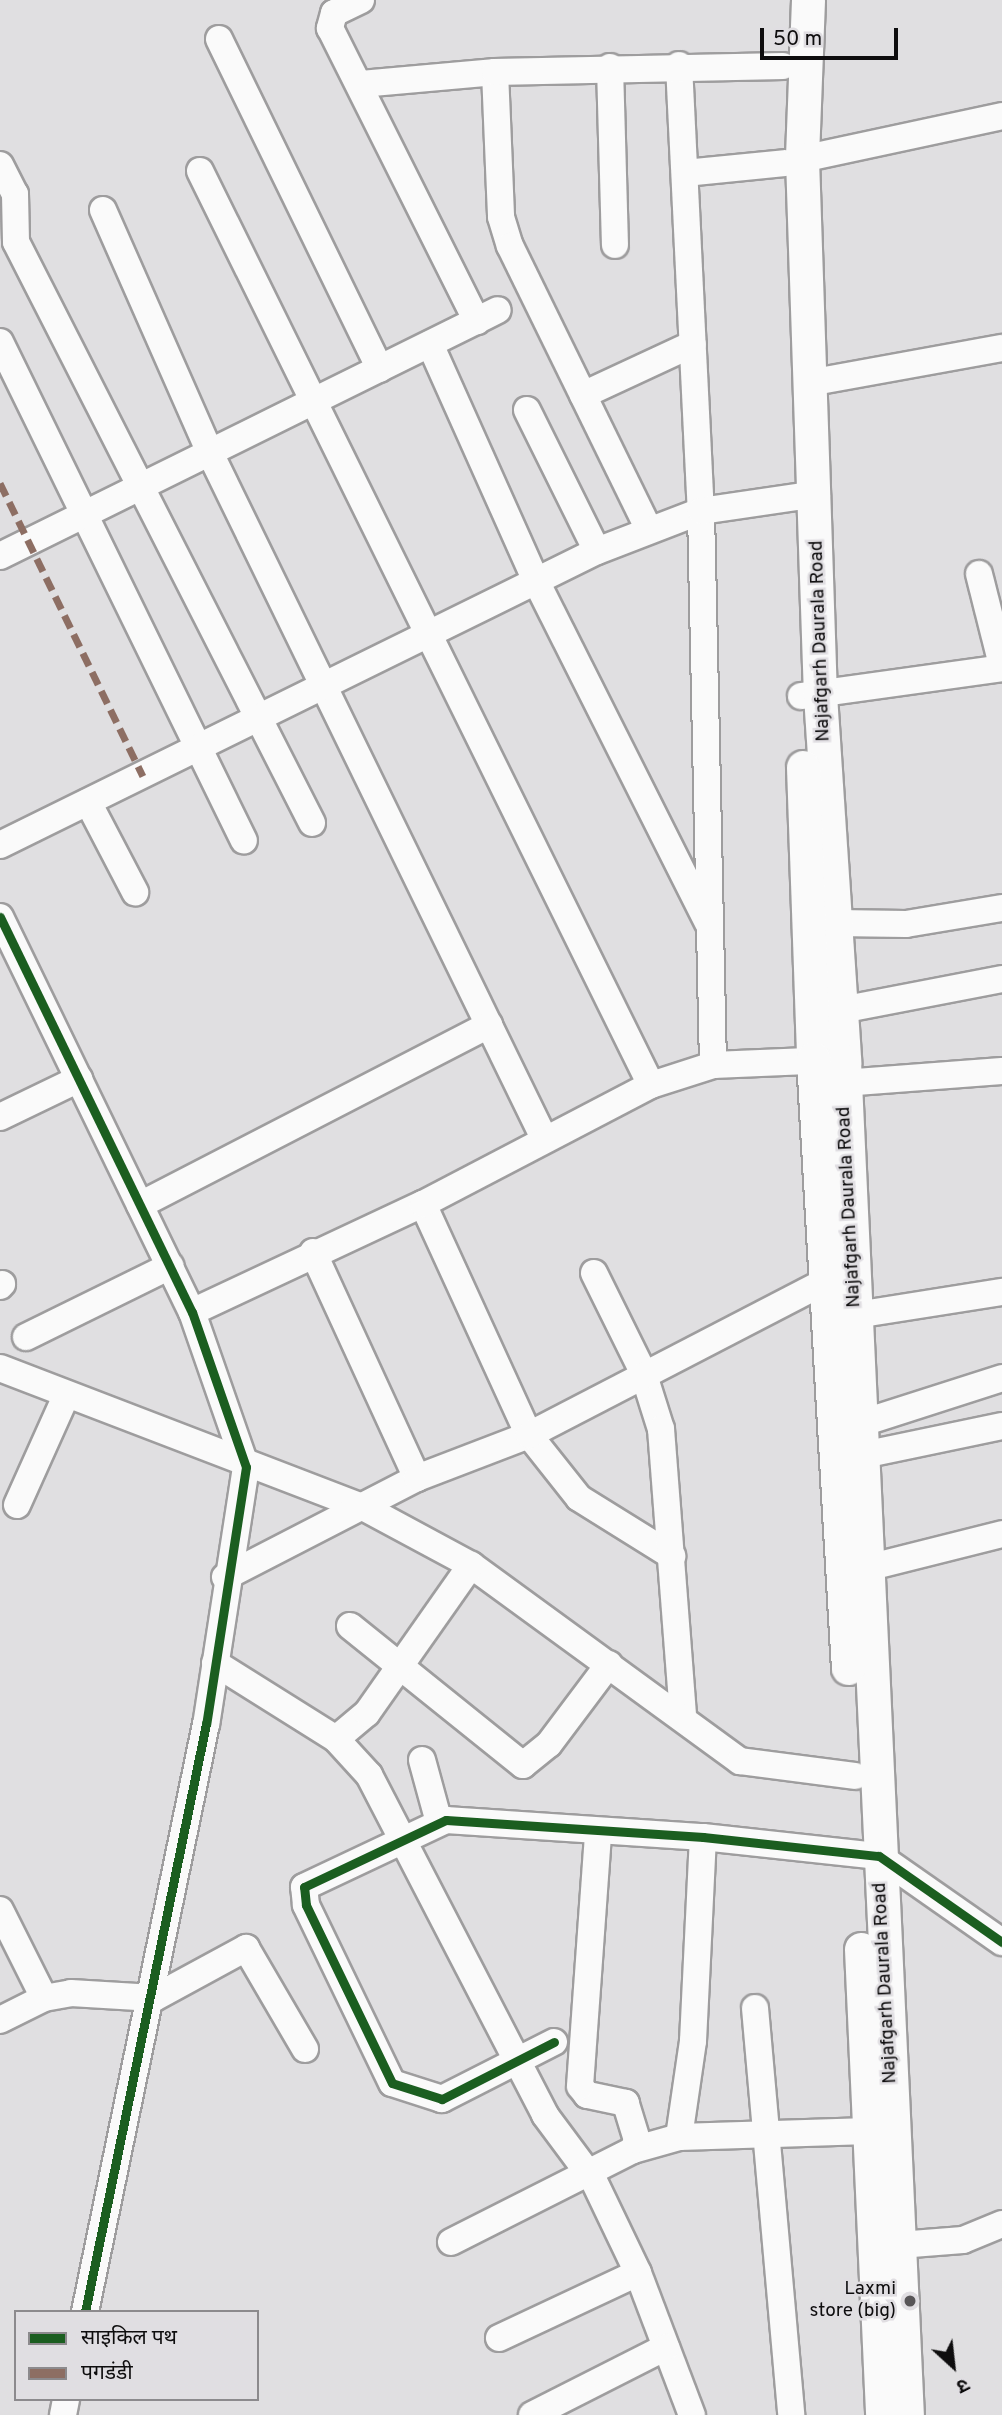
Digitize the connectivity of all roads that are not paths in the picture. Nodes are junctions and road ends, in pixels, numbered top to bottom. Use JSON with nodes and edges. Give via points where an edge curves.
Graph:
{"nodes":[{"id":1,"x":361,"y":0,"type":"edge"},
{"id":2,"x":790,"y":0,"type":"edge"},
{"id":3,"x":808,"y":0,"type":"edge"},
{"id":4,"x":219,"y":39,"type":"dead end"},
{"id":5,"x":680,"y":65,"type":"junction"},
{"id":6,"x":783,"y":66,"type":"junction"},
{"id":7,"x":610,"y":67,"type":"junction"},
{"id":8,"x":495,"y":72,"type":"junction"},
{"id":9,"x":361,"y":84,"type":"junction"},
{"id":10,"x":1002,"y":116,"type":"edge"},
{"id":11,"x":793,"y":161,"type":"junction"},
{"id":12,"x":0,"y":165,"type":"edge"},
{"id":13,"x":200,"y":172,"type":"dead end"},
{"id":14,"x":685,"y":173,"type":"junction"},
{"id":15,"x":103,"y":210,"type":"dead end"},
{"id":16,"x":615,"y":245,"type":"dead end"},
{"id":17,"x":0,"y":342,"type":"edge"},
{"id":18,"x":430,"y":344,"type":"junction"},
{"id":19,"x":693,"y":344,"type":"junction"},
{"id":20,"x":1002,"y":348,"type":"edge"},
{"id":21,"x":380,"y":369,"type":"junction"},
{"id":22,"x":809,"y":383,"type":"junction"},
{"id":23,"x":583,"y":396,"type":"junction"},
{"id":24,"x":313,"y":401,"type":"junction"},
{"id":25,"x":527,"y":410,"type":"dead end"},
{"id":26,"x":210,"y":453,"type":"junction"},
{"id":27,"x":139,"y":488,"type":"junction"},
{"id":28,"x":806,"y":495,"type":"junction"},
{"id":29,"x":701,"y":510,"type":"junction"},
{"id":30,"x":84,"y":514,"type":"junction"},
{"id":31,"x":649,"y":530,"type":"junction"},
{"id":32,"x":597,"y":551,"type":"junction"},
{"id":33,"x":0,"y":556,"type":"edge"},
{"id":34,"x":979,"y":575,"type":"dead end"},
{"id":35,"x":535,"y":579,"type":"junction"},
{"id":36,"x":428,"y":633,"type":"junction"},
{"id":37,"x":1002,"y":667,"type":"edge"},
{"id":38,"x":324,"y":687,"type":"junction"},
{"id":39,"x":811,"y":695,"type":"junction"},
{"id":40,"x":256,"y":718,"type":"junction"},
{"id":41,"x":199,"y":749,"type":"junction"},
{"id":42,"x":88,"y":802,"type":"junction"},
{"id":43,"x":312,"y":823,"type":"dead end"},
{"id":44,"x":244,"y":841,"type":"dead end"},
{"id":45,"x":0,"y":845,"type":"edge"},
{"id":46,"x":135,"y":892,"type":"dead end"},
{"id":47,"x":1002,"y":908,"type":"edge"},
{"id":48,"x":0,"y":917,"type":"edge"},
{"id":49,"x":836,"y":923,"type":"junction"},
{"id":50,"x":712,"y":931,"type":"junction"},
{"id":51,"x":1002,"y":979,"type":"edge"},
{"id":52,"x":841,"y":1010,"type":"junction"},
{"id":53,"x":489,"y":1025,"type":"junction"},
{"id":54,"x":713,"y":1065,"type":"junction"},
{"id":55,"x":833,"y":1067,"type":"junction"},
{"id":56,"x":1002,"y":1071,"type":"edge"},
{"id":57,"x":79,"y":1079,"type":"junction"},
{"id":58,"x":651,"y":1085,"type":"junction"},
{"id":59,"x":0,"y":1117,"type":"edge"},
{"id":60,"x":544,"y":1138,"type":"junction"},
{"id":61,"x":423,"y":1204,"type":"junction"},
{"id":62,"x":140,"y":1205,"type":"junction"},
{"id":63,"x":313,"y":1252,"type":"junction"},
{"id":64,"x":170,"y":1266,"type":"junction"},
{"id":65,"x":594,"y":1273,"type":"dead end"},
{"id":66,"x":830,"y":1279,"type":"junction"},
{"id":67,"x":1002,"y":1292,"type":"edge"},
{"id":68,"x":192,"y":1312,"type":"junction"},
{"id":69,"x":856,"y":1315,"type":"junction"},
{"id":70,"x":26,"y":1336,"type":"dead end"},
{"id":71,"x":0,"y":1368,"type":"edge"},
{"id":72,"x":643,"y":1372,"type":"junction"},
{"id":73,"x":1002,"y":1378,"type":"edge"},
{"id":74,"x":66,"y":1395,"type":"junction"},
{"id":75,"x":1002,"y":1426,"type":"edge"},
{"id":76,"x":529,"y":1435,"type":"junction"},
{"id":77,"x":863,"y":1439,"type":"junction"},
{"id":78,"x":246,"y":1467,"type":"junction"},
{"id":79,"x":417,"y":1478,"type":"junction"},
{"id":80,"x":17,"y":1505,"type":"dead end"},
{"id":81,"x":365,"y":1508,"type":"junction"},
{"id":82,"x":1002,"y":1535,"type":"edge"},
{"id":83,"x":672,"y":1556,"type":"junction"},
{"id":84,"x":471,"y":1565,"type":"junction"},
{"id":85,"x":854,"y":1571,"type":"junction"},
{"id":86,"x":225,"y":1577,"type":"junction"},
{"id":87,"x":349,"y":1626,"type":"dead end"},
{"id":88,"x":215,"y":1663,"type":"junction"},
{"id":89,"x":610,"y":1664,"type":"junction"},
{"id":90,"x":401,"y":1668,"type":"junction"},
{"id":91,"x":683,"y":1715,"type":"junction"},
{"id":92,"x":336,"y":1739,"type":"junction"},
{"id":93,"x":422,"y":1760,"type":"dead end"},
{"id":94,"x":855,"y":1776,"type":"junction"},
{"id":95,"x":439,"y":1822,"type":"junction"},
{"id":96,"x":598,"y":1832,"type":"junction"},
{"id":97,"x":703,"y":1837,"type":"junction"},
{"id":98,"x":404,"y":1842,"type":"junction"},
{"id":99,"x":868,"y":1854,"type":"junction"},
{"id":100,"x":0,"y":1910,"type":"edge"},
{"id":101,"x":1002,"y":1942,"type":"edge"},
{"id":102,"x":44,"y":1998,"type":"junction"},
{"id":103,"x":154,"y":1998,"type":"junction"},
{"id":104,"x":755,"y":2008,"type":"dead end"},
{"id":105,"x":0,"y":2020,"type":"edge"},
{"id":106,"x":554,"y":2042,"type":"dead end"},
{"id":107,"x":305,"y":2049,"type":"dead end"},
{"id":108,"x":515,"y":2058,"type":"junction"},
{"id":109,"x":869,"y":2131,"type":"junction"},
{"id":110,"x":679,"y":2137,"type":"junction"},
{"id":111,"x":768,"y":2139,"type":"junction"},
{"id":112,"x":633,"y":2151,"type":"junction"},
{"id":113,"x":587,"y":2172,"type":"junction"},
{"id":114,"x":1002,"y":2224,"type":"edge"},
{"id":115,"x":451,"y":2242,"type":"dead end"},
{"id":116,"x":899,"y":2245,"type":"junction"},
{"id":117,"x":638,"y":2273,"type":"junction"},
{"id":118,"x":85,"y":2310,"type":"edge"},
{"id":119,"x":499,"y":2338,"type":"dead end"},
{"id":120,"x":666,"y":2347,"type":"junction"},
{"id":121,"x":533,"y":2415,"type":"edge"},
{"id":122,"x":692,"y":2415,"type":"edge"},
{"id":123,"x":791,"y":2415,"type":"edge"},
{"id":124,"x":881,"y":2415,"type":"edge"},
{"id":125,"x":907,"y":2415,"type":"edge"}],
"edges":[{"from":1,"to":9,"type":"street","via":[[328,20]]},
{"from":2,"to":6,"type":"main road","name":"Najafgarh Daurala Road"},
{"from":3,"to":11,"type":"main road","name":"Najafgarh Daurala Road"},
{"from":4,"to":21,"type":"street"},
{"from":5,"to":6,"type":"street"},
{"from":5,"to":7,"type":"street"},
{"from":5,"to":14,"type":"street"},
{"from":6,"to":11,"type":"main road","name":"Najafgarh Daurala Road"},
{"from":7,"to":8,"type":"street"},
{"from":7,"to":16,"type":"street"},
{"from":8,"to":9,"type":"street"},
{"from":8,"to":23,"type":"street","via":[[500,217]]},
{"from":9,"to":18,"type":"street","via":[[488,315]]},
{"from":10,"to":11,"type":"street"},
{"from":11,"to":14,"type":"street"},
{"from":11,"to":22,"type":"main road","name":"Najafgarh Daurala Road"},
{"from":11,"to":28,"type":"main road","name":"Najafgarh Daurala Road"},
{"from":12,"to":27,"type":"street","via":[[15,194],[16,242]]},
{"from":13,"to":24,"type":"street"},
{"from":14,"to":19,"type":"street"},
{"from":15,"to":26,"type":"street"},
{"from":17,"to":30,"type":"street"},
{"from":18,"to":21,"type":"street"},
{"from":18,"to":35,"type":"street"},
{"from":19,"to":23,"type":"street"},
{"from":19,"to":29,"type":"street"},
{"from":20,"to":22,"type":"street"},
{"from":21,"to":24,"type":"street"},
{"from":22,"to":28,"type":"main road","name":"Najafgarh Daurala Road"},
{"from":23,"to":31,"type":"street"},
{"from":24,"to":26,"type":"street"},
{"from":24,"to":36,"type":"street"},
{"from":25,"to":32,"type":"street"},
{"from":26,"to":27,"type":"street"},
{"from":26,"to":38,"type":"street"},
{"from":27,"to":30,"type":"street"},
{"from":27,"to":40,"type":"street"},
{"from":28,"to":29,"type":"street"},
{"from":28,"to":39,"type":"main road","name":"Najafgarh Daurala Road"},
{"from":29,"to":31,"type":"street"},
{"from":29,"to":50,"type":"street"},
{"from":30,"to":33,"type":"street"},
{"from":30,"to":41,"type":"street"},
{"from":31,"to":32,"type":"street"},
{"from":32,"to":35,"type":"street"},
{"from":34,"to":37,"type":"street"},
{"from":35,"to":36,"type":"street"},
{"from":35,"to":50,"type":"street"},
{"from":36,"to":38,"type":"street"},
{"from":36,"to":58,"type":"street"},
{"from":37,"to":39,"type":"street"},
{"from":38,"to":40,"type":"street"},
{"from":38,"to":53,"type":"street"},
{"from":39,"to":49,"type":"main road","name":"Najafgarh Daurala Road"},
{"from":39,"to":55,"type":"main road","name":"Najafgarh Daurala Road"},
{"from":40,"to":41,"type":"street"},
{"from":40,"to":43,"type":"street"},
{"from":41,"to":42,"type":"street"},
{"from":41,"to":44,"type":"street"},
{"from":42,"to":45,"type":"street"},
{"from":42,"to":46,"type":"street"},
{"from":47,"to":49,"type":"street","via":[[906,923]]},
{"from":48,"to":57,"type":"street"},
{"from":49,"to":52,"type":"main road","name":"Najafgarh Daurala Road"},
{"from":50,"to":54,"type":"street"},
{"from":51,"to":52,"type":"street"},
{"from":52,"to":55,"type":"main road","name":"Najafgarh Daurala Road"},
{"from":53,"to":60,"type":"street"},
{"from":53,"to":62,"type":"street"},
{"from":54,"to":55,"type":"street"},
{"from":54,"to":58,"type":"street"},
{"from":55,"to":56,"type":"street"},
{"from":55,"to":66,"type":"main road","name":"Najafgarh Daurala Road"},
{"from":55,"to":69,"type":"main road","name":"Najafgarh Daurala Road"},
{"from":57,"to":59,"type":"street"},
{"from":57,"to":62,"type":"street"},
{"from":58,"to":60,"type":"street"},
{"from":60,"to":61,"type":"street"},
{"from":61,"to":63,"type":"street"},
{"from":61,"to":76,"type":"street"},
{"from":62,"to":64,"type":"street"},
{"from":63,"to":68,"type":"street"},
{"from":63,"to":79,"type":"street"},
{"from":64,"to":68,"type":"street"},
{"from":64,"to":70,"type":"street"},
{"from":65,"to":72,"type":"street"},
{"from":66,"to":72,"type":"street"},
{"from":66,"to":85,"type":"main road","name":"Najafgarh Daurala Road"},
{"from":67,"to":69,"type":"street"},
{"from":68,"to":78,"type":"street"},
{"from":69,"to":77,"type":"main road","name":"Najafgarh Daurala Road"},
{"from":71,"to":74,"type":"street"},
{"from":72,"to":76,"type":"street"},
{"from":72,"to":83,"type":"street","via":[[661,1429]]},
{"from":73,"to":77,"type":"street"},
{"from":74,"to":78,"type":"street"},
{"from":74,"to":80,"type":"street"},
{"from":75,"to":77,"type":"street"},
{"from":76,"to":79,"type":"street"},
{"from":76,"to":83,"type":"street","via":[[579,1498]]},
{"from":77,"to":85,"type":"main road","name":"Najafgarh Daurala Road"},
{"from":78,"to":81,"type":"street"},
{"from":78,"to":86,"type":"street"},
{"from":79,"to":81,"type":"street"},
{"from":81,"to":84,"type":"street"},
{"from":81,"to":86,"type":"street"},
{"from":82,"to":85,"type":"street"},
{"from":83,"to":91,"type":"street"},
{"from":84,"to":89,"type":"street"},
{"from":84,"to":90,"type":"street"},
{"from":85,"to":94,"type":"main road","name":"Najafgarh Daurala Road"},
{"from":85,"to":99,"type":"main road","name":"Najafgarh Daurala Road"},
{"from":86,"to":88,"type":"street"},
{"from":87,"to":90,"type":"street"},
{"from":88,"to":92,"type":"street"},
{"from":88,"to":103,"type":"street"},
{"from":89,"to":90,"type":"street","via":[[548,1744],[523,1765]]},
{"from":89,"to":91,"type":"street"},
{"from":90,"to":92,"type":"street","via":[[367,1713]]},
{"from":91,"to":94,"type":"street","via":[[740,1761]]},
{"from":92,"to":98,"type":"street","via":[[369,1775]]},
{"from":93,"to":95,"type":"street"},
{"from":94,"to":99,"type":"main road","name":"Najafgarh Daurala Road"},
{"from":95,"to":96,"type":"street"},
{"from":95,"to":98,"type":"street"},
{"from":96,"to":97,"type":"street"},
{"from":96,"to":112,"type":"street","via":[[580,2086],[587,2095],[625,2103],[637,2140]]},
{"from":97,"to":99,"type":"street"},
{"from":97,"to":110,"type":"street","via":[[693,2041]]},
{"from":98,"to":108,"type":"street"},
{"from":98,"to":108,"type":"street","via":[[312,1881],[303,1893],[392,2083],[442,2099]]},
{"from":99,"to":101,"type":"street"},
{"from":99,"to":109,"type":"main road","name":"Najafgarh Daurala Road"},
{"from":99,"to":116,"type":"main road","name":"Najafgarh Daurala Road"},
{"from":100,"to":102,"type":"street"},
{"from":102,"to":103,"type":"street"},
{"from":102,"to":105,"type":"street"},
{"from":103,"to":107,"type":"street","via":[[246,1948]]},
{"from":103,"to":118,"type":"street"},
{"from":104,"to":111,"type":"street"},
{"from":106,"to":108,"type":"street"},
{"from":108,"to":113,"type":"street","via":[[545,2115]]},
{"from":109,"to":111,"type":"street"},
{"from":109,"to":124,"type":"main road","name":"Najafgarh Daurala Road"},
{"from":110,"to":111,"type":"street"},
{"from":110,"to":112,"type":"street"},
{"from":111,"to":123,"type":"street"},
{"from":112,"to":113,"type":"street"},
{"from":113,"to":115,"type":"street"},
{"from":113,"to":117,"type":"street"},
{"from":114,"to":116,"type":"street","via":[[963,2240]]},
{"from":116,"to":125,"type":"main road","name":"Najafgarh Daurala Road"},
{"from":117,"to":119,"type":"street"},
{"from":117,"to":120,"type":"street"},
{"from":120,"to":121,"type":"street"},
{"from":120,"to":122,"type":"street"}]}
